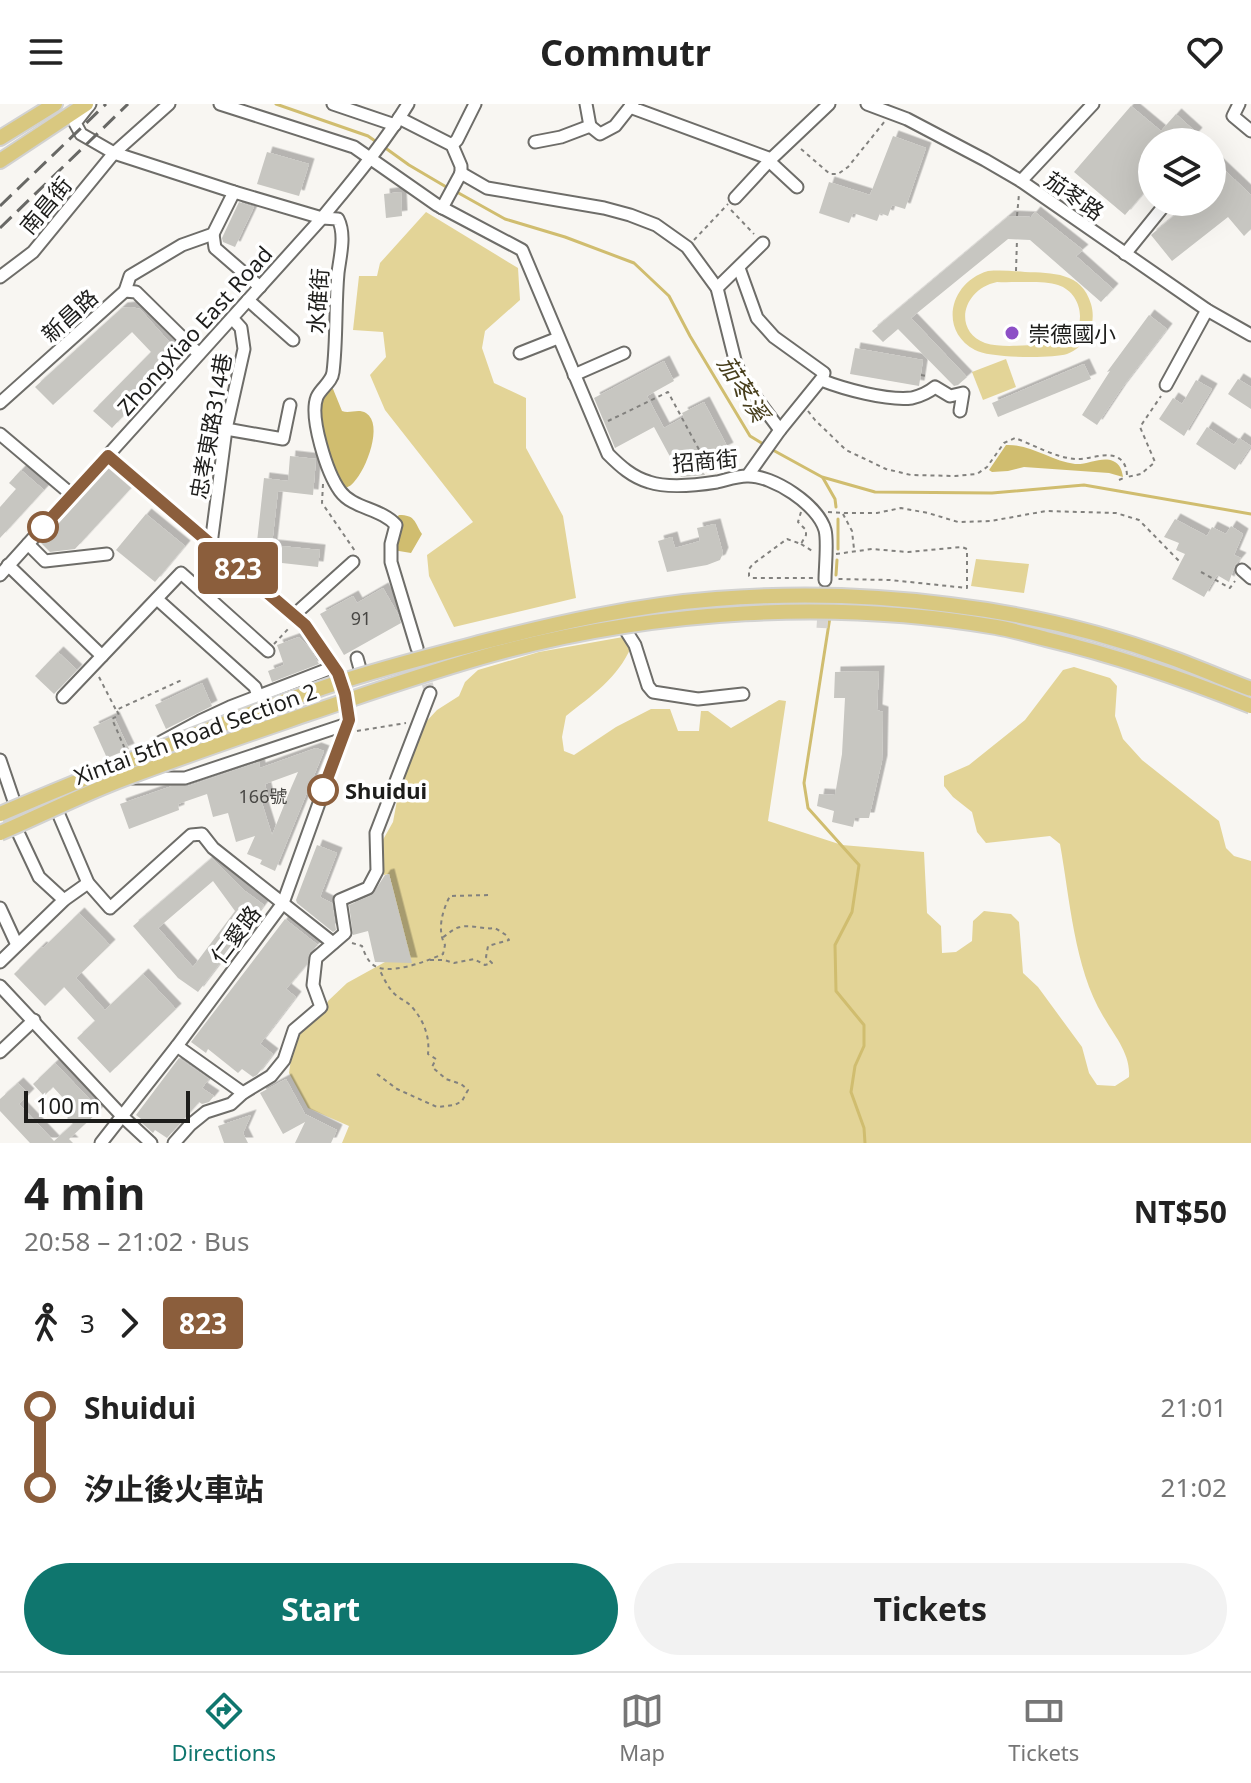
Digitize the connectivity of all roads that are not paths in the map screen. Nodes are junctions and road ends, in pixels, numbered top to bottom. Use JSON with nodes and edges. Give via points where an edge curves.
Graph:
{"nodes":[{"id":1,"x":55,"y":104,"type":"edge"},
{"id":2,"x":88,"y":104,"type":"edge"},
{"id":3,"x":169,"y":104,"type":"edge"},
{"id":4,"x":220,"y":104,"type":"edge"},
{"id":5,"x":333,"y":104,"type":"edge"},
{"id":6,"x":408,"y":104,"type":"edge"},
{"id":7,"x":475,"y":104,"type":"edge"},
{"id":8,"x":586,"y":104,"type":"edge"},
{"id":9,"x":829,"y":104,"type":"edge"},
{"id":10,"x":867,"y":104,"type":"edge"},
{"id":11,"x":1093,"y":104,"type":"edge"},
{"id":12,"x":1239,"y":104,"type":"edge"},
{"id":13,"x":631,"y":106,"type":"edge"},
{"id":14,"x":395,"y":124,"type":"junction"},
{"id":15,"x":590,"y":126,"type":"junction"},
{"id":16,"x":1251,"y":131,"type":"edge"},
{"id":17,"x":0,"y":137,"type":"edge"},
{"id":18,"x":535,"y":142,"type":"dead end"},
{"id":19,"x":452,"y":145,"type":"junction"},
{"id":20,"x":114,"y":153,"type":"junction"},
{"id":21,"x":6,"y":157,"type":"edge"},
{"id":22,"x":372,"y":157,"type":"junction"},
{"id":23,"x":770,"y":160,"type":"junction"},
{"id":24,"x":461,"y":173,"type":"junction"},
{"id":25,"x":1021,"y":181,"type":"junction"},
{"id":26,"x":797,"y":187,"type":"dead end"},
{"id":27,"x":234,"y":192,"type":"junction"},
{"id":28,"x":735,"y":198,"type":"road end"},
{"id":29,"x":442,"y":208,"type":"junction"},
{"id":30,"x":1156,"y":216,"type":"edge"},
{"id":31,"x":322,"y":218,"type":"junction"},
{"id":32,"x":213,"y":234,"type":"junction"},
{"id":33,"x":763,"y":243,"type":"road end"},
{"id":34,"x":1125,"y":254,"type":"junction"},
{"id":35,"x":739,"y":268,"type":"junction"},
{"id":36,"x":0,"y":277,"type":"edge"},
{"id":37,"x":260,"y":287,"type":"junction"},
{"id":38,"x":717,"y":288,"type":"junction"},
{"id":39,"x":125,"y":291,"type":"junction"},
{"id":40,"x":248,"y":300,"type":"junction"},
{"id":41,"x":1207,"y":310,"type":"junction"},
{"id":42,"x":232,"y":318,"type":"junction"},
{"id":43,"x":1251,"y":335,"type":"edge"},
{"id":44,"x":558,"y":338,"type":"junction"},
{"id":45,"x":293,"y":340,"type":"dead end"},
{"id":46,"x":520,"y":353,"type":"dead end"},
{"id":47,"x":624,"y":353,"type":"dead end"},
{"id":48,"x":199,"y":354,"type":"junction"},
{"id":49,"x":574,"y":375,"type":"junction"},
{"id":50,"x":821,"y":380,"type":"junction"},
{"id":51,"x":1166,"y":385,"type":"road end"},
{"id":52,"x":0,"y":403,"type":"edge"},
{"id":53,"x":290,"y":405,"type":"dead end"},
{"id":54,"x":960,"y":411,"type":"dead end"},
{"id":55,"x":226,"y":429,"type":"junction"},
{"id":56,"x":780,"y":430,"type":"junction"},
{"id":57,"x":0,"y":434,"type":"edge"},
{"id":58,"x":108,"y":456,"type":"junction"},
{"id":59,"x":748,"y":475,"type":"junction"},
{"id":60,"x":71,"y":494,"type":"junction"},
{"id":61,"x":28,"y":544,"type":"junction"},
{"id":62,"x":211,"y":544,"type":"junction"},
{"id":63,"x":107,"y":554,"type":"dead end"},
{"id":64,"x":353,"y":562,"type":"road end"},
{"id":65,"x":4,"y":570,"type":"edge"},
{"id":66,"x":824,"y":579,"type":"tunnel mouth"},
{"id":67,"x":157,"y":599,"type":"junction"},
{"id":68,"x":878,"y":606,"type":"junction"},
{"id":69,"x":295,"y":617,"type":"junction"},
{"id":70,"x":623,"y":626,"type":"junction"},
{"id":71,"x":417,"y":648,"type":"tunnel mouth"},
{"id":72,"x":268,"y":651,"type":"road end"},
{"id":73,"x":102,"y":656,"type":"junction"},
{"id":74,"x":357,"y":658,"type":"dead end"},
{"id":75,"x":362,"y":676,"type":"junction"},
{"id":76,"x":1251,"y":689,"type":"edge"},
{"id":77,"x":430,"y":693,"type":"tunnel mouth"},
{"id":78,"x":743,"y":694,"type":"dead end"},
{"id":79,"x":258,"y":696,"type":"junction"},
{"id":80,"x":63,"y":697,"type":"dead end"},
{"id":81,"x":1251,"y":706,"type":"edge"},
{"id":82,"x":0,"y":760,"type":"edge"},
{"id":83,"x":125,"y":760,"type":"junction"},
{"id":84,"x":124,"y":779,"type":"junction"},
{"id":85,"x":16,"y":807,"type":"junction"},
{"id":86,"x":56,"y":808,"type":"junction"},
{"id":87,"x":0,"y":814,"type":"edge"},
{"id":88,"x":15,"y":826,"type":"junction"},
{"id":89,"x":0,"y":833,"type":"edge"},
{"id":90,"x":88,"y":883,"type":"junction"},
{"id":91,"x":64,"y":900,"type":"junction"},
{"id":92,"x":283,"y":903,"type":"junction"},
{"id":93,"x":0,"y":908,"type":"edge"},
{"id":94,"x":336,"y":941,"type":"junction"},
{"id":95,"x":17,"y":945,"type":"junction"},
{"id":96,"x":0,"y":962,"type":"edge"},
{"id":97,"x":0,"y":986,"type":"edge"},
{"id":98,"x":34,"y":1020,"type":"junction"},
{"id":99,"x":177,"y":1046,"type":"junction"},
{"id":100,"x":0,"y":1052,"type":"edge"},
{"id":101,"x":243,"y":1093,"type":"junction"},
{"id":102,"x":123,"y":1117,"type":"junction"},
{"id":103,"x":101,"y":1143,"type":"edge"},
{"id":104,"x":151,"y":1143,"type":"edge"},
{"id":105,"x":174,"y":1143,"type":"edge"}],
"edges":[{"from":1,"to":17,"type":"main road"},
{"from":2,"to":20,"type":"street","via":[[75,123],[81,134]]},
{"from":2,"to":21,"type":"main road"},
{"from":3,"to":20,"type":"street","name":"南昌街"},
{"from":4,"to":22,"type":"street","name":"招商街"},
{"from":5,"to":14,"type":"street"},
{"from":6,"to":14,"type":"street","name":"ZhongXiao East Road"},
{"from":7,"to":19,"type":"street"},
{"from":8,"to":15,"type":"street"},
{"from":9,"to":23,"type":"street"},
{"from":10,"to":25,"type":"street","name":"茄苳路","via":[[907,119]]},
{"from":11,"to":25,"type":"street"},
{"from":12,"to":16,"type":"street","via":[[1233,116]]},
{"from":13,"to":15,"type":"street","via":[[615,126],[600,134]]},
{"from":13,"to":23,"type":"street"},
{"from":14,"to":19,"type":"street"},
{"from":14,"to":22,"type":"street","name":"ZhongXiao East Road"},
{"from":15,"to":18,"type":"street"},
{"from":17,"to":21,"type":"street"},
{"from":19,"to":24,"type":"street"},
{"from":20,"to":27,"type":"street"},
{"from":20,"to":36,"type":"street","name":"南昌街","via":[[33,252]]},
{"from":22,"to":29,"type":"street","name":"招商街"},
{"from":22,"to":31,"type":"street","name":"ZhongXiao East Road"},
{"from":23,"to":26,"type":"street"},
{"from":23,"to":28,"type":"street"},
{"from":24,"to":29,"type":"street"},
{"from":24,"to":38,"type":"street","via":[[487,188],[604,208],[656,225],[687,247]]},
{"from":25,"to":34,"type":"street","name":"茄苳路"},
{"from":27,"to":31,"type":"street"},
{"from":27,"to":32,"type":"street"},
{"from":29,"to":44,"type":"street","name":"招商街","via":[[522,250]]},
{"from":30,"to":34,"type":"street"},
{"from":31,"to":37,"type":"street","name":"ZhongXiao East Road"},
{"from":31,"to":71,"type":"street","name":"水碓街","via":[[338,219],[343,229],[333,377],[316,402],[318,440],[347,499],[396,525],[391,562]]},
{"from":32,"to":37,"type":"street","via":[[215,248]]},
{"from":32,"to":39,"type":"street","via":[[182,245],[130,276]]},
{"from":33,"to":35,"type":"street"},
{"from":34,"to":41,"type":"street","name":"茄苳路"},
{"from":35,"to":38,"type":"street"},
{"from":35,"to":50,"type":"street","via":[[757,318],[824,373]]},
{"from":37,"to":40,"type":"street","name":"ZhongXiao East Road"},
{"from":38,"to":56,"type":"street","via":[[736,364]]},
{"from":39,"to":48,"type":"street","name":"新昌路","via":[[136,292]]},
{"from":39,"to":52,"type":"street","name":"新昌路"},
{"from":40,"to":42,"type":"street","name":"ZhongXiao East Road"},
{"from":40,"to":45,"type":"street"},
{"from":41,"to":43,"type":"street","name":"茄苳路"},
{"from":41,"to":51,"type":"street"},
{"from":42,"to":48,"type":"street","name":"ZhongXiao East Road"},
{"from":42,"to":55,"type":"street","name":"忠孝東路314巷","via":[[241,328],[244,349]]},
{"from":44,"to":46,"type":"street"},
{"from":44,"to":49,"type":"street","name":"招商街"},
{"from":47,"to":49,"type":"street"},
{"from":48,"to":58,"type":"street","name":"ZhongXiao East Road"},
{"from":49,"to":59,"type":"street","name":"招商街","via":[[608,454],[626,472],[650,483],[684,485]]},
{"from":50,"to":54,"type":"street","via":[[888,397],[911,398],[935,387],[950,396],[963,393]]},
{"from":50,"to":56,"type":"street"},
{"from":53,"to":55,"type":"street","via":[[283,439]]},
{"from":55,"to":62,"type":"street","name":"忠孝東路314巷"},
{"from":56,"to":59,"type":"street"},
{"from":57,"to":60,"type":"street"},
{"from":58,"to":60,"type":"street","name":"ZhongXiao East Road"},
{"from":58,"to":62,"type":"street"},
{"from":59,"to":66,"type":"street","name":"招商街","via":[[773,481],[810,508],[825,531]]},
{"from":60,"to":61,"type":"street","name":"ZhongXiao East Road"},
{"from":61,"to":63,"type":"street","via":[[45,561]]},
{"from":61,"to":65,"type":"street","name":"ZhongXiao East Road"},
{"from":62,"to":69,"type":"street"},
{"from":64,"to":69,"type":"street"},
{"from":65,"to":73,"type":"street"},
{"from":67,"to":72,"type":"street","via":[[181,573]]},
{"from":67,"to":73,"type":"street"},
{"from":67,"to":79,"type":"street","via":[[255,687]]},
{"from":68,"to":70,"type":"main road","name":"Xintai 5th Road Section 2","bridge":true,"via":[[686,617]]},
{"from":68,"to":75,"type":"main road","name":"Xintai 5th Road Section 2","bridge":true,"via":[[762,597],[638,608],[510,635]]},
{"from":68,"to":76,"type":"main road","name":"Xintai 5th Road Section 2","bridge":true,"via":[[951,605],[1013,615],[1170,657]]},
{"from":68,"to":81,"type":"main road","name":"Xintai 5th Road Section 2","bridge":true,"via":[[997,627],[1126,659]]},
{"from":69,"to":79,"type":"street","via":[[336,670]]},
{"from":70,"to":78,"type":"street","via":[[653,692],[698,699]]},
{"from":70,"to":84,"type":"main road","name":"Xintai 5th Road Section 2","bridge":true,"via":[[431,673]]},
{"from":73,"to":80,"type":"street"},
{"from":74,"to":75,"type":"street"},
{"from":75,"to":83,"type":"main road","name":"Xintai 5th Road Section 2","bridge":true},
{"from":77,"to":94,"type":"street","via":[[376,833],[377,871],[368,888],[340,900],[345,933]]},
{"from":79,"to":83,"type":"street"},
{"from":82,"to":85,"type":"street"},
{"from":83,"to":85,"type":"main road","name":"Xintai 5th Road Section 2","bridge":true},
{"from":84,"to":86,"type":"main road","name":"Xintai 5th Road Section 2","bridge":true},
{"from":84,"to":92,"type":"street","name":"仁愛路","via":[[185,778],[347,726]]},
{"from":85,"to":87,"type":"main road","name":"Xintai 5th Road Section 2","bridge":true},
{"from":86,"to":88,"type":"main road","name":"Xintai 5th Road Section 2","bridge":true},
{"from":86,"to":90,"type":"street"},
{"from":88,"to":89,"type":"main road","name":"Xintai 5th Road Section 2","bridge":true},
{"from":88,"to":91,"type":"street","via":[[39,877]]},
{"from":90,"to":91,"type":"street"},
{"from":90,"to":92,"type":"street","via":[[110,908],[191,835],[202,834]]},
{"from":91,"to":95,"type":"street"},
{"from":92,"to":94,"type":"street"},
{"from":92,"to":99,"type":"street","name":"仁愛路"},
{"from":93,"to":95,"type":"street"},
{"from":94,"to":101,"type":"street","via":[[316,958],[313,985],[321,1007],[294,1030],[284,1060],[271,1076]]},
{"from":95,"to":96,"type":"street"},
{"from":97,"to":98,"type":"street"},
{"from":98,"to":100,"type":"street"},
{"from":98,"to":102,"type":"street"},
{"from":99,"to":101,"type":"street"},
{"from":99,"to":102,"type":"street","name":"仁愛路"},
{"from":101,"to":105,"type":"street","via":[[231,1104],[206,1112]]},
{"from":102,"to":103,"type":"street","name":"仁愛路"},
{"from":102,"to":104,"type":"street"}]}
